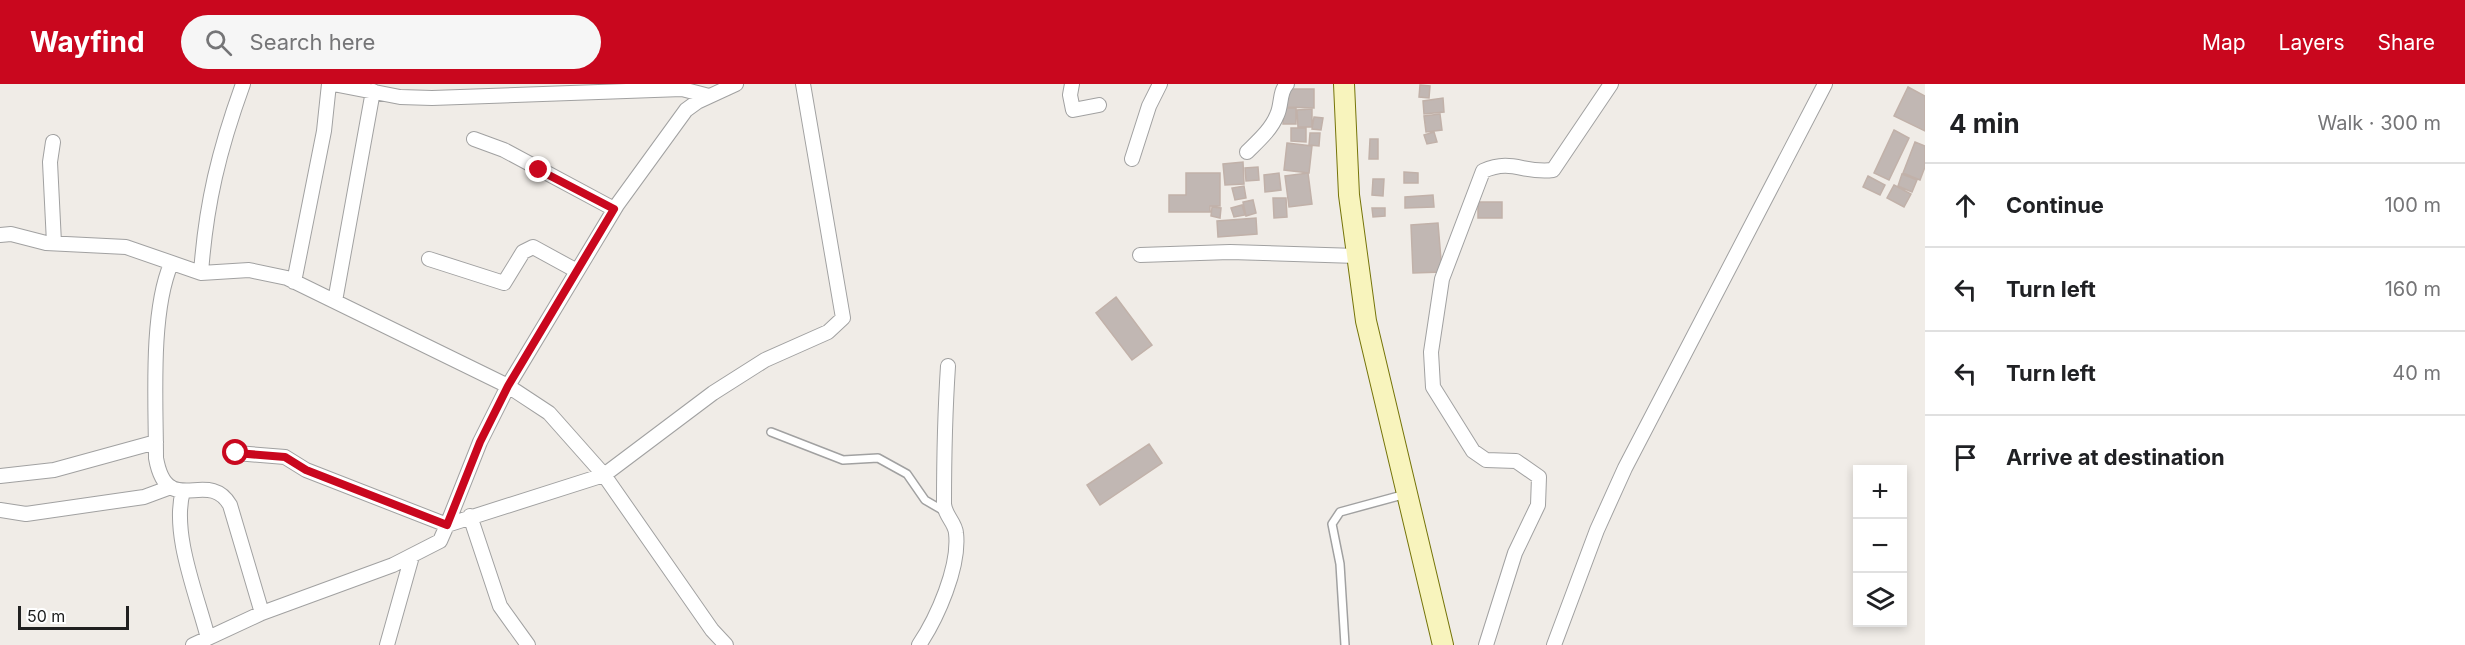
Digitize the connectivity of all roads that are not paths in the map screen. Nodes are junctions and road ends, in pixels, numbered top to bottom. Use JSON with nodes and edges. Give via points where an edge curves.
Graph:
{"nodes":[{"id":1,"x":243,"y":84,"type":"edge"},
{"id":2,"x":331,"y":84,"type":"edge"},
{"id":3,"x":736,"y":84,"type":"edge"},
{"id":4,"x":802,"y":84,"type":"edge"},
{"id":5,"x":1072,"y":84,"type":"edge"},
{"id":6,"x":1160,"y":84,"type":"edge"},
{"id":7,"x":1287,"y":84,"type":"edge"},
{"id":8,"x":1344,"y":84,"type":"edge"},
{"id":9,"x":1611,"y":84,"type":"edge"},
{"id":10,"x":1825,"y":84,"type":"edge"},
{"id":11,"x":538,"y":89,"type":"edge"},
{"id":12,"x":468,"y":91,"type":"edge"},
{"id":13,"x":373,"y":92,"type":"junction"},
{"id":14,"x":709,"y":96,"type":"junction"},
{"id":15,"x":1099,"y":105,"type":"dead end"},
{"id":16,"x":474,"y":139,"type":"dead end"},
{"id":17,"x":53,"y":142,"type":"dead end"},
{"id":18,"x":1247,"y":152,"type":"dead end"},
{"id":19,"x":1132,"y":159,"type":"dead end"},
{"id":20,"x":614,"y":209,"type":"junction"},
{"id":21,"x":53,"y":227,"type":"junction"},
{"id":22,"x":0,"y":235,"type":"edge"},
{"id":23,"x":35,"y":239,"type":"junction"},
{"id":24,"x":54,"y":243,"type":"junction"},
{"id":25,"x":1140,"y":255,"type":"dead end"},
{"id":26,"x":1357,"y":256,"type":"junction"},
{"id":27,"x":429,"y":259,"type":"dead end"},
{"id":28,"x":171,"y":264,"type":"junction"},
{"id":29,"x":577,"y":271,"type":"junction"},
{"id":30,"x":201,"y":273,"type":"junction"},
{"id":31,"x":294,"y":282,"type":"junction"},
{"id":32,"x":335,"y":301,"type":"junction"},
{"id":33,"x":948,"y":366,"type":"dead end"},
{"id":34,"x":508,"y":386,"type":"junction"},
{"id":35,"x":771,"y":432,"type":"dead end"},
{"id":36,"x":156,"y":442,"type":"junction"},
{"id":37,"x":236,"y":453,"type":"dead end"},
{"id":38,"x":604,"y":475,"type":"junction"},
{"id":39,"x":0,"y":476,"type":"edge"},
{"id":40,"x":177,"y":489,"type":"junction"},
{"id":41,"x":1406,"y":494,"type":"junction"},
{"id":42,"x":0,"y":510,"type":"edge"},
{"id":43,"x":945,"y":512,"type":"junction"},
{"id":44,"x":470,"y":516,"type":"junction"},
{"id":45,"x":447,"y":525,"type":"junction"},
{"id":46,"x":411,"y":556,"type":"junction"},
{"id":47,"x":262,"y":613,"type":"junction"},
{"id":48,"x":208,"y":638,"type":"junction"},
{"id":49,"x":193,"y":645,"type":"edge"},
{"id":50,"x":387,"y":645,"type":"edge"},
{"id":51,"x":528,"y":645,"type":"edge"},
{"id":52,"x":726,"y":645,"type":"edge"},
{"id":53,"x":919,"y":645,"type":"edge"},
{"id":54,"x":1345,"y":645,"type":"edge"},
{"id":55,"x":1443,"y":645,"type":"edge"},
{"id":56,"x":1486,"y":645,"type":"edge"},
{"id":57,"x":1554,"y":645,"type":"edge"}],
"edges":[{"from":1,"to":30,"type":"street","via":[[219,151],[204,231]]},
{"from":2,"to":13,"type":"street"},
{"from":2,"to":31,"type":"street"},
{"from":3,"to":14,"type":"street"},
{"from":4,"to":38,"type":"street","via":[[843,318],[828,332],[765,360],[713,393]]},
{"from":5,"to":15,"type":"street","via":[[1073,110]]},
{"from":6,"to":19,"type":"street"},
{"from":7,"to":18,"type":"street","via":[[1282,89],[1277,115],[1265,135]]},
{"from":8,"to":26,"type":"main road","via":[[1349,195]]},
{"from":9,"to":56,"type":"street","via":[[1553,170],[1535,173],[1499,164],[1483,171],[1442,279],[1431,352],[1433,387],[1473,451],[1486,460],[1516,462],[1539,477],[1538,505],[1515,553]]},
{"from":10,"to":57,"type":"street","via":[[1625,468]]},
{"from":11,"to":12,"type":"street"},
{"from":11,"to":14,"type":"street","via":[[682,89]]},
{"from":12,"to":13,"type":"street","via":[[400,96]]},
{"from":13,"to":32,"type":"street"},
{"from":14,"to":20,"type":"street","via":[[686,110]]},
{"from":16,"to":20,"type":"street","via":[[504,150]]},
{"from":17,"to":21,"type":"street"},
{"from":20,"to":29,"type":"street"},
{"from":21,"to":23,"type":"street"},
{"from":21,"to":24,"type":"street"},
{"from":22,"to":23,"type":"street"},
{"from":23,"to":24,"type":"street"},
{"from":24,"to":28,"type":"street","via":[[126,246]]},
{"from":25,"to":26,"type":"street","via":[[1230,252]]},
{"from":26,"to":41,"type":"main road","via":[[1366,321]]},
{"from":27,"to":29,"type":"street","via":[[504,283],[523,252],[533,247]]},
{"from":28,"to":30,"type":"street"},
{"from":28,"to":36,"type":"street","via":[[163,285],[156,363]]},
{"from":29,"to":34,"type":"street"},
{"from":30,"to":31,"type":"street","via":[[249,270]]},
{"from":31,"to":32,"type":"street"},
{"from":32,"to":34,"type":"street"},
{"from":33,"to":43,"type":"street"},
{"from":34,"to":38,"type":"street","via":[[560,423]]},
{"from":34,"to":45,"type":"street","via":[[480,442]]},
{"from":35,"to":43,"type":"lane","via":[[843,460],[878,458],[907,474],[925,500]]},
{"from":36,"to":39,"type":"street","via":[[54,470]]},
{"from":36,"to":40,"type":"street","via":[[159,474],[166,485]]},
{"from":37,"to":45,"type":"street","via":[[285,457],[306,470]]},
{"from":38,"to":44,"type":"street"},
{"from":38,"to":52,"type":"street"},
{"from":40,"to":42,"type":"street","via":[[26,514]]},
{"from":40,"to":47,"type":"street","via":[[216,489],[224,495]]},
{"from":40,"to":48,"type":"street","via":[[181,537]]},
{"from":41,"to":54,"type":"lane","via":[[1340,512],[1332,524],[1340,564]]},
{"from":41,"to":55,"type":"main road"},
{"from":43,"to":53,"type":"street","via":[[956,532],[951,578]]},
{"from":44,"to":45,"type":"street"},
{"from":44,"to":51,"type":"street","via":[[500,606]]},
{"from":45,"to":46,"type":"street","via":[[440,541]]},
{"from":46,"to":47,"type":"street"},
{"from":46,"to":50,"type":"street"},
{"from":47,"to":48,"type":"street"},
{"from":48,"to":49,"type":"street"}]}
